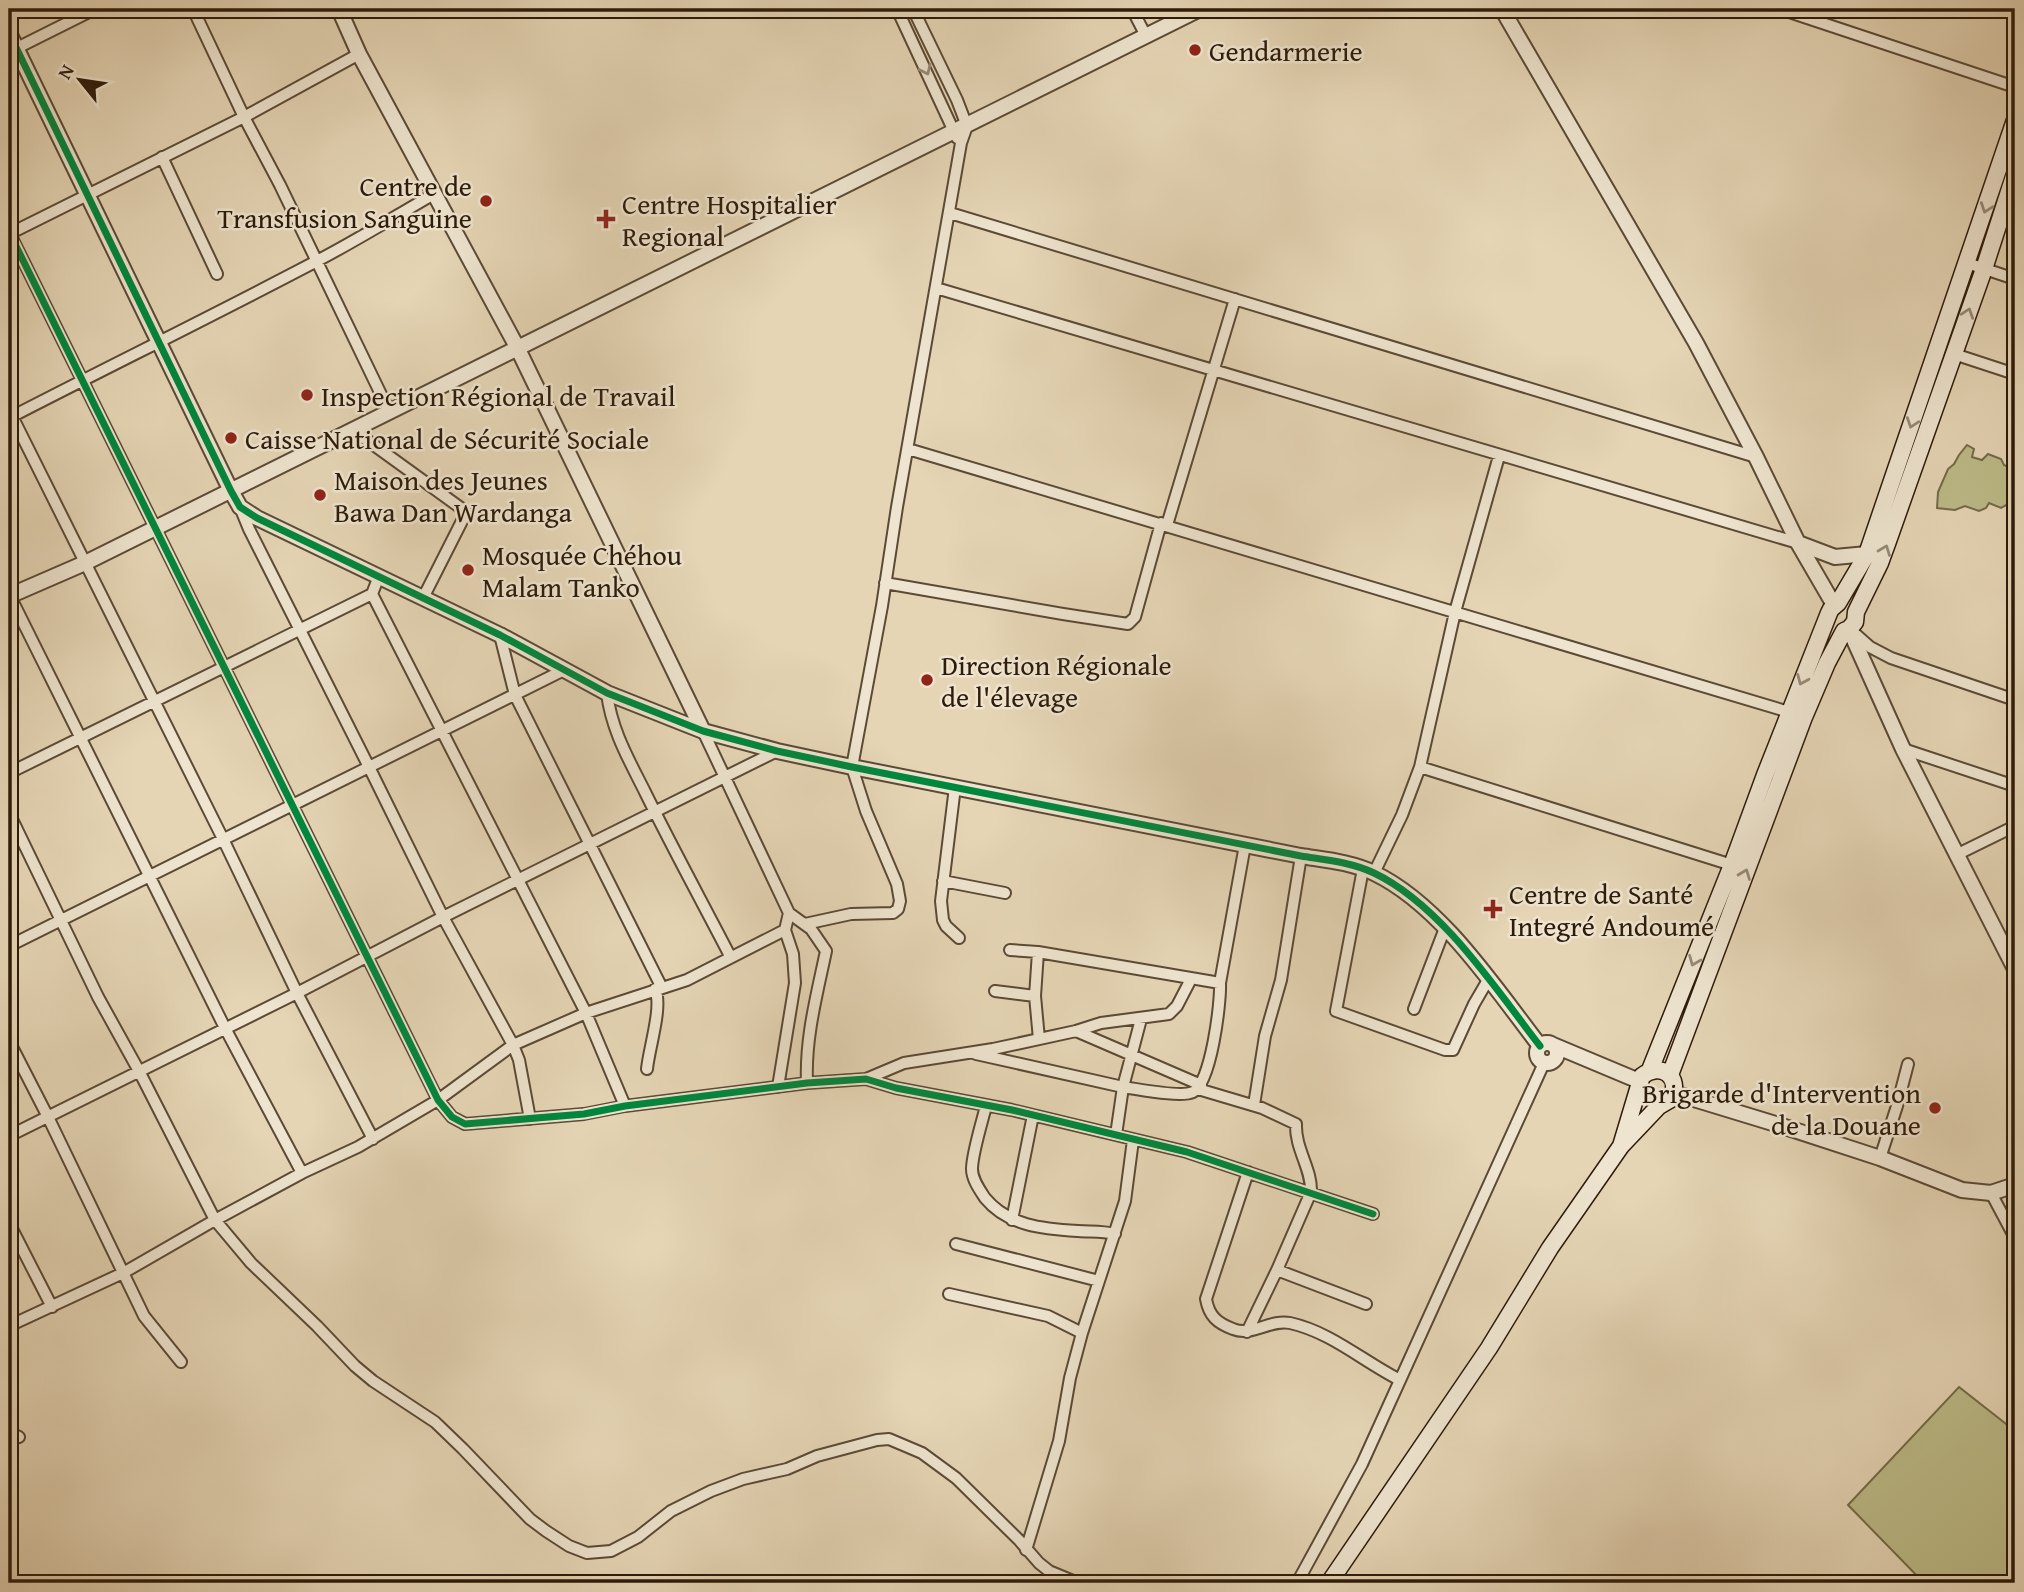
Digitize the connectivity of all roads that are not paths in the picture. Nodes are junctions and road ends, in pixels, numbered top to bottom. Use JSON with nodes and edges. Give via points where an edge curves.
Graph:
{"nodes":[{"id":1,"x":95,"y":9,"type":"edge"},
{"id":2,"x":192,"y":9,"type":"edge"},
{"id":3,"x":339,"y":9,"type":"edge"},
{"id":4,"x":897,"y":9,"type":"edge"},
{"id":5,"x":913,"y":9,"type":"edge"},
{"id":6,"x":1132,"y":9,"type":"edge"},
{"id":7,"x":1200,"y":9,"type":"edge"},
{"id":8,"x":1502,"y":9,"type":"edge"},
{"id":9,"x":1780,"y":9,"type":"edge"},
{"id":10,"x":9,"y":33,"type":"edge"},
{"id":11,"x":1146,"y":36,"type":"junction"},
{"id":12,"x":12,"y":50,"type":"edge"},
{"id":13,"x":359,"y":54,"type":"junction"},
{"id":14,"x":2015,"y":87,"type":"edge"},
{"id":15,"x":244,"y":117,"type":"junction"},
{"id":16,"x":2015,"y":120,"type":"edge"},
{"id":17,"x":960,"y":134,"type":"junction"},
{"id":18,"x":162,"y":157,"type":"junction"},
{"id":19,"x":2015,"y":173,"type":"edge"},
{"id":20,"x":87,"y":194,"type":"junction"},
{"id":21,"x":434,"y":194,"type":"junction"},
{"id":22,"x":950,"y":213,"type":"junction"},
{"id":23,"x":9,"y":233,"type":"edge"},
{"id":24,"x":316,"y":262,"type":"junction"},
{"id":25,"x":1967,"y":263,"type":"junction"},
{"id":26,"x":1984,"y":269,"type":"junction"},
{"id":27,"x":217,"y":274,"type":"dead end"},
{"id":28,"x":2015,"y":279,"type":"edge"},
{"id":29,"x":936,"y":288,"type":"junction"},
{"id":30,"x":1235,"y":299,"type":"junction"},
{"id":31,"x":159,"y":343,"type":"junction"},
{"id":32,"x":517,"y":347,"type":"junction"},
{"id":33,"x":1954,"y":354,"type":"junction"},
{"id":34,"x":1214,"y":369,"type":"junction"},
{"id":35,"x":2015,"y":374,"type":"edge"},
{"id":36,"x":82,"y":380,"type":"junction"},
{"id":37,"x":389,"y":411,"type":"junction"},
{"id":38,"x":10,"y":415,"type":"edge"},
{"id":39,"x":354,"y":430,"type":"junction"},
{"id":40,"x":908,"y":449,"type":"junction"},
{"id":41,"x":1499,"y":456,"type":"junction"},
{"id":42,"x":1756,"y":457,"type":"junction"},
{"id":43,"x":231,"y":491,"type":"junction"},
{"id":44,"x":240,"y":507,"type":"junction"},
{"id":45,"x":1164,"y":524,"type":"junction"},
{"id":46,"x":156,"y":528,"type":"junction"},
{"id":47,"x":1798,"y":543,"type":"junction"},
{"id":48,"x":1867,"y":554,"type":"junction"},
{"id":49,"x":85,"y":563,"type":"junction"},
{"id":50,"x":379,"y":576,"type":"junction"},
{"id":51,"x":885,"y":583,"type":"junction"},
{"id":52,"x":372,"y":594,"type":"junction"},
{"id":53,"x":9,"y":595,"type":"edge"},
{"id":54,"x":424,"y":598,"type":"junction"},
{"id":55,"x":1834,"y":609,"type":"junction"},
{"id":56,"x":1455,"y":612,"type":"junction"},
{"id":57,"x":1856,"y":612,"type":"junction"},
{"id":58,"x":300,"y":629,"type":"junction"},
{"id":59,"x":1847,"y":630,"type":"junction"},
{"id":60,"x":500,"y":635,"type":"junction"},
{"id":61,"x":224,"y":666,"type":"junction"},
{"id":62,"x":564,"y":670,"type":"junction"},
{"id":63,"x":607,"y":693,"type":"junction"},
{"id":64,"x":514,"y":695,"type":"junction"},
{"id":65,"x":2015,"y":700,"type":"edge"},
{"id":66,"x":154,"y":701,"type":"junction"},
{"id":67,"x":1789,"y":712,"type":"junction"},
{"id":68,"x":442,"y":731,"type":"junction"},
{"id":69,"x":703,"y":731,"type":"junction"},
{"id":70,"x":81,"y":737,"type":"junction"},
{"id":71,"x":1903,"y":748,"type":"junction"},
{"id":72,"x":777,"y":751,"type":"junction"},
{"id":73,"x":369,"y":767,"type":"junction"},
{"id":74,"x":852,"y":767,"type":"junction"},
{"id":75,"x":1420,"y":767,"type":"junction"},
{"id":76,"x":9,"y":773,"type":"edge"},
{"id":77,"x":725,"y":777,"type":"junction"},
{"id":78,"x":2015,"y":786,"type":"edge"},
{"id":79,"x":955,"y":787,"type":"junction"},
{"id":80,"x":292,"y":805,"type":"junction"},
{"id":81,"x":9,"y":813,"type":"edge"},
{"id":82,"x":655,"y":813,"type":"junction"},
{"id":83,"x":2015,"y":826,"type":"edge"},
{"id":84,"x":223,"y":839,"type":"junction"},
{"id":85,"x":590,"y":845,"type":"junction"},
{"id":86,"x":1245,"y":845,"type":"junction"},
{"id":87,"x":1956,"y":855,"type":"junction"},
{"id":88,"x":1301,"y":856,"type":"junction"},
{"id":89,"x":1732,"y":865,"type":"junction"},
{"id":90,"x":1369,"y":871,"type":"junction"},
{"id":91,"x":150,"y":876,"type":"junction"},
{"id":92,"x":519,"y":881,"type":"junction"},
{"id":93,"x":943,"y":881,"type":"junction"},
{"id":94,"x":1005,"y":893,"type":"dead end"},
{"id":95,"x":789,"y":913,"type":"junction"},
{"id":96,"x":443,"y":917,"type":"junction"},
{"id":97,"x":61,"y":920,"type":"junction"},
{"id":98,"x":805,"y":924,"type":"junction"},
{"id":99,"x":1445,"y":928,"type":"junction"},
{"id":100,"x":785,"y":930,"type":"junction"},
{"id":101,"x":959,"y":938,"type":"dead end"},
{"id":102,"x":9,"y":946,"type":"edge"},
{"id":103,"x":1010,"y":950,"type":"dead end"},
{"id":104,"x":1038,"y":952,"type":"junction"},
{"id":105,"x":733,"y":956,"type":"junction"},
{"id":106,"x":366,"y":957,"type":"junction"},
{"id":107,"x":2015,"y":969,"type":"edge"},
{"id":108,"x":1191,"y":979,"type":"junction"},
{"id":109,"x":1488,"y":979,"type":"junction"},
{"id":110,"x":1220,"y":983,"type":"junction"},
{"id":111,"x":659,"y":988,"type":"junction"},
{"id":112,"x":995,"y":991,"type":"dead end"},
{"id":113,"x":297,"y":993,"type":"junction"},
{"id":114,"x":1035,"y":996,"type":"junction"},
{"id":115,"x":1414,"y":1009,"type":"dead end"},
{"id":116,"x":586,"y":1013,"type":"junction"},
{"id":117,"x":1141,"y":1019,"type":"junction"},
{"id":118,"x":225,"y":1028,"type":"junction"},
{"id":119,"x":1076,"y":1031,"type":"junction"},
{"id":120,"x":1038,"y":1039,"type":"junction"},
{"id":121,"x":9,"y":1041,"type":"edge"},
{"id":122,"x":513,"y":1045,"type":"junction"},
{"id":123,"x":1546,"y":1045,"type":"junction"},
{"id":124,"x":971,"y":1053,"type":"junction"},
{"id":125,"x":1131,"y":1055,"type":"junction"},
{"id":126,"x":1586,"y":1058,"type":"junction"},
{"id":127,"x":1550,"y":1062,"type":"junction"},
{"id":128,"x":1908,"y":1064,"type":"dead end"},
{"id":129,"x":647,"y":1069,"type":"dead end"},
{"id":130,"x":139,"y":1071,"type":"junction"},
{"id":131,"x":1670,"y":1075,"type":"junction"},
{"id":132,"x":866,"y":1079,"type":"junction"},
{"id":133,"x":1642,"y":1081,"type":"junction"},
{"id":134,"x":807,"y":1083,"type":"junction"},
{"id":135,"x":778,"y":1087,"type":"junction"},
{"id":136,"x":1123,"y":1087,"type":"junction"},
{"id":137,"x":1199,"y":1087,"type":"junction"},
{"id":138,"x":1674,"y":1093,"type":"junction"},
{"id":139,"x":438,"y":1100,"type":"junction"},
{"id":140,"x":1254,"y":1105,"type":"junction"},
{"id":141,"x":625,"y":1106,"type":"junction"},
{"id":142,"x":986,"y":1106,"type":"junction"},
{"id":143,"x":1659,"y":1106,"type":"junction"},
{"id":144,"x":1033,"y":1115,"type":"junction"},
{"id":145,"x":48,"y":1117,"type":"junction"},
{"id":146,"x":530,"y":1119,"type":"junction"},
{"id":147,"x":1116,"y":1135,"type":"junction"},
{"id":148,"x":9,"y":1136,"type":"edge"},
{"id":149,"x":373,"y":1139,"type":"junction"},
{"id":150,"x":1133,"y":1140,"type":"junction"},
{"id":151,"x":1621,"y":1146,"type":"junction"},
{"id":152,"x":1880,"y":1158,"type":"junction"},
{"id":153,"x":1248,"y":1172,"type":"junction"},
{"id":154,"x":302,"y":1173,"type":"junction"},
{"id":155,"x":2015,"y":1185,"type":"edge"},
{"id":156,"x":1311,"y":1192,"type":"junction"},
{"id":157,"x":1992,"y":1193,"type":"junction"},
{"id":158,"x":1373,"y":1214,"type":"dead end"},
{"id":159,"x":215,"y":1220,"type":"junction"},
{"id":160,"x":1012,"y":1220,"type":"junction"},
{"id":161,"x":9,"y":1223,"type":"edge"},
{"id":162,"x":1115,"y":1234,"type":"junction"},
{"id":163,"x":2015,"y":1238,"type":"edge"},
{"id":164,"x":956,"y":1244,"type":"dead end"},
{"id":165,"x":1278,"y":1270,"type":"junction"},
{"id":166,"x":123,"y":1273,"type":"junction"},
{"id":167,"x":1099,"y":1281,"type":"junction"},
{"id":168,"x":949,"y":1294,"type":"dead end"},
{"id":169,"x":1366,"y":1304,"type":"dead end"},
{"id":170,"x":52,"y":1307,"type":"junction"},
{"id":171,"x":9,"y":1326,"type":"edge"},
{"id":172,"x":1247,"y":1332,"type":"junction"},
{"id":173,"x":1082,"y":1333,"type":"junction"},
{"id":174,"x":181,"y":1362,"type":"dead end"},
{"id":175,"x":1400,"y":1380,"type":"junction"},
{"id":176,"x":1026,"y":1550,"type":"junction"},
{"id":177,"x":1078,"y":1583,"type":"edge"},
{"id":178,"x":1297,"y":1583,"type":"edge"},
{"id":179,"x":1329,"y":1583,"type":"edge"}],
"edges":[{"from":1,"to":12,"type":"street"},
{"from":2,"to":15,"type":"street"},
{"from":3,"to":13,"type":"street"},
{"from":4,"to":17,"type":"street","one_way":true},
{"from":5,"to":17,"type":"street","via":[[957,100]]},
{"from":6,"to":11,"type":"street"},
{"from":7,"to":11,"type":"street"},
{"from":8,"to":42,"type":"street","via":[[1696,343]]},
{"from":9,"to":14,"type":"street"},
{"from":10,"to":12,"type":"street"},
{"from":11,"to":17,"type":"street"},
{"from":12,"to":20,"type":"street"},
{"from":13,"to":15,"type":"street"},
{"from":13,"to":21,"type":"street"},
{"from":15,"to":18,"type":"street"},
{"from":15,"to":24,"type":"street"},
{"from":16,"to":25,"type":"main road","one_way":true},
{"from":17,"to":22,"type":"street"},
{"from":17,"to":32,"type":"street"},
{"from":18,"to":20,"type":"street"},
{"from":18,"to":27,"type":"street"},
{"from":19,"to":26,"type":"main road"},
{"from":20,"to":23,"type":"street"},
{"from":20,"to":31,"type":"street"},
{"from":21,"to":24,"type":"street"},
{"from":21,"to":32,"type":"street"},
{"from":22,"to":29,"type":"street"},
{"from":22,"to":30,"type":"street"},
{"from":23,"to":36,"type":"street"},
{"from":24,"to":31,"type":"street"},
{"from":24,"to":37,"type":"street"},
{"from":25,"to":26,"type":"street"},
{"from":25,"to":48,"type":"main road","one_way":true},
{"from":26,"to":28,"type":"street"},
{"from":33,"to":26,"type":"main road","one_way":true},
{"from":29,"to":34,"type":"street"},
{"from":29,"to":40,"type":"street"},
{"from":30,"to":34,"type":"street"},
{"from":30,"to":42,"type":"street"},
{"from":31,"to":36,"type":"street"},
{"from":31,"to":43,"type":"street"},
{"from":32,"to":37,"type":"street"},
{"from":32,"to":69,"type":"street"},
{"from":33,"to":35,"type":"street"},
{"from":57,"to":33,"type":"main road","one_way":true,"via":[[1888,541]]},
{"from":34,"to":41,"type":"street"},
{"from":34,"to":45,"type":"street"},
{"from":36,"to":38,"type":"street"},
{"from":36,"to":46,"type":"street"},
{"from":37,"to":39,"type":"street"},
{"from":38,"to":49,"type":"street"},
{"from":39,"to":43,"type":"street"},
{"from":39,"to":54,"type":"street","via":[[465,512]]},
{"from":40,"to":45,"type":"street"},
{"from":40,"to":51,"type":"street"},
{"from":41,"to":47,"type":"street"},
{"from":41,"to":56,"type":"street"},
{"from":42,"to":47,"type":"street"},
{"from":43,"to":44,"type":"street"},
{"from":43,"to":46,"type":"street"},
{"from":44,"to":50,"type":"street"},
{"from":44,"to":58,"type":"street"},
{"from":45,"to":51,"type":"street","via":[[1129,624]]},
{"from":45,"to":56,"type":"street"},
{"from":46,"to":49,"type":"street"},
{"from":46,"to":61,"type":"street"},
{"from":47,"to":48,"type":"street","via":[[1835,557]]},
{"from":47,"to":55,"type":"street"},
{"from":48,"to":55,"type":"main road"},
{"from":49,"to":53,"type":"street"},
{"from":49,"to":66,"type":"street"},
{"from":50,"to":52,"type":"street"},
{"from":50,"to":54,"type":"street"},
{"from":51,"to":74,"type":"street"},
{"from":52,"to":58,"type":"street"},
{"from":52,"to":68,"type":"street"},
{"from":53,"to":70,"type":"street"},
{"from":54,"to":60,"type":"street"},
{"from":55,"to":57,"type":"main road","via":[[1847,603]]},
{"from":55,"to":59,"type":"main road","via":[[1833,627]]},
{"from":55,"to":67,"type":"main road","one_way":true},
{"from":56,"to":67,"type":"street"},
{"from":56,"to":75,"type":"street"},
{"from":57,"to":59,"type":"main road","via":[[1856,622]]},
{"from":58,"to":61,"type":"street"},
{"from":58,"to":73,"type":"street"},
{"from":59,"to":65,"type":"street","via":[[1891,658]]},
{"from":59,"to":71,"type":"street"},
{"from":131,"to":59,"type":"main road","one_way":true,"via":[[1804,717]]},
{"from":60,"to":62,"type":"street"},
{"from":60,"to":64,"type":"street"},
{"from":61,"to":66,"type":"street"},
{"from":61,"to":80,"type":"street"},
{"from":62,"to":63,"type":"street"},
{"from":62,"to":64,"type":"street"},
{"from":63,"to":69,"type":"street"},
{"from":63,"to":82,"type":"street","via":[[615,729]]},
{"from":64,"to":68,"type":"street"},
{"from":64,"to":85,"type":"street"},
{"from":66,"to":70,"type":"street"},
{"from":66,"to":84,"type":"street"},
{"from":67,"to":89,"type":"main road"},
{"from":68,"to":73,"type":"street"},
{"from":68,"to":92,"type":"street"},
{"from":69,"to":72,"type":"street"},
{"from":69,"to":77,"type":"street"},
{"from":70,"to":76,"type":"street"},
{"from":70,"to":91,"type":"street"},
{"from":71,"to":78,"type":"street"},
{"from":71,"to":87,"type":"street"},
{"from":72,"to":74,"type":"street"},
{"from":72,"to":77,"type":"street"},
{"from":73,"to":80,"type":"street"},
{"from":73,"to":96,"type":"street"},
{"from":74,"to":79,"type":"street"},
{"from":74,"to":98,"type":"street","via":[[897,884],[898,909]]},
{"from":75,"to":89,"type":"street"},
{"from":75,"to":90,"type":"street","via":[[1402,816]]},
{"from":77,"to":82,"type":"street"},
{"from":77,"to":95,"type":"street"},
{"from":79,"to":86,"type":"street"},
{"from":79,"to":93,"type":"street"},
{"from":80,"to":84,"type":"street"},
{"from":80,"to":106,"type":"street"},
{"from":81,"to":97,"type":"street"},
{"from":82,"to":85,"type":"street"},
{"from":82,"to":105,"type":"street"},
{"from":83,"to":87,"type":"street"},
{"from":84,"to":91,"type":"street"},
{"from":84,"to":113,"type":"street"},
{"from":85,"to":92,"type":"street"},
{"from":85,"to":111,"type":"street"},
{"from":86,"to":88,"type":"street"},
{"from":86,"to":110,"type":"street"},
{"from":87,"to":107,"type":"street"},
{"from":88,"to":90,"type":"street"},
{"from":88,"to":140,"type":"street"},
{"from":89,"to":133,"type":"main road","one_way":true},
{"from":90,"to":99,"type":"street","via":[[1418,902]]},
{"from":90,"to":109,"type":"street","via":[[1336,1011],[1453,1050]]},
{"from":91,"to":97,"type":"street"},
{"from":91,"to":118,"type":"street"},
{"from":92,"to":96,"type":"street"},
{"from":92,"to":116,"type":"street"},
{"from":93,"to":94,"type":"street"},
{"from":93,"to":101,"type":"street","via":[[943,920]]},
{"from":95,"to":98,"type":"street"},
{"from":95,"to":100,"type":"street"},
{"from":96,"to":106,"type":"street"},
{"from":96,"to":122,"type":"street"},
{"from":97,"to":102,"type":"street"},
{"from":97,"to":130,"type":"street"},
{"from":98,"to":134,"type":"street","via":[[826,951],[809,1035]]},
{"from":99,"to":109,"type":"street"},
{"from":99,"to":115,"type":"street"},
{"from":100,"to":105,"type":"street"},
{"from":100,"to":135,"type":"street","via":[[795,983]]},
{"from":103,"to":104,"type":"street"},
{"from":104,"to":108,"type":"street"},
{"from":104,"to":114,"type":"street"},
{"from":105,"to":111,"type":"street","via":[[687,980]]},
{"from":106,"to":113,"type":"street"},
{"from":106,"to":139,"type":"street"},
{"from":108,"to":110,"type":"street"},
{"from":108,"to":117,"type":"street","via":[[1172,1012]]},
{"from":109,"to":123,"type":"street"},
{"from":110,"to":137,"type":"street","via":[[1210,1060]]},
{"from":111,"to":116,"type":"street"},
{"from":111,"to":129,"type":"street"},
{"from":112,"to":114,"type":"street"},
{"from":113,"to":118,"type":"street"},
{"from":113,"to":149,"type":"street"},
{"from":114,"to":120,"type":"street"},
{"from":116,"to":122,"type":"street"},
{"from":116,"to":141,"type":"street"},
{"from":117,"to":119,"type":"street"},
{"from":117,"to":125,"type":"street"},
{"from":118,"to":130,"type":"street"},
{"from":118,"to":154,"type":"street"},
{"from":119,"to":120,"type":"street"},
{"from":119,"to":125,"type":"street"},
{"from":120,"to":124,"type":"street"},
{"from":121,"to":145,"type":"street"},
{"from":122,"to":139,"type":"street"},
{"from":122,"to":146,"type":"street"},
{"from":123,"to":126,"type":"street"},
{"from":123,"to":127,"type":"street","via":[[1537,1054]]},
{"from":124,"to":132,"type":"street","via":[[904,1063]]},
{"from":124,"to":136,"type":"street"},
{"from":125,"to":136,"type":"street"},
{"from":125,"to":137,"type":"street"},
{"from":126,"to":127,"type":"street"},
{"from":126,"to":133,"type":"street"},
{"from":127,"to":175,"type":"street"},
{"from":128,"to":152,"type":"street"},
{"from":130,"to":145,"type":"street"},
{"from":130,"to":159,"type":"street"},
{"from":131,"to":133,"type":"main road","via":[[1661,1070]]},
{"from":131,"to":138,"type":"main road"},
{"from":132,"to":134,"type":"street"},
{"from":132,"to":142,"type":"street"},
{"from":133,"to":143,"type":"main road","via":[[1646,1104]]},
{"from":133,"to":151,"type":"main road"},
{"from":134,"to":135,"type":"street"},
{"from":135,"to":141,"type":"street"},
{"from":136,"to":137,"type":"street","via":[[1182,1095]]},
{"from":136,"to":147,"type":"street"},
{"from":137,"to":140,"type":"street"},
{"from":138,"to":143,"type":"main road"},
{"from":138,"to":152,"type":"street"},
{"from":139,"to":146,"type":"street","via":[[465,1124]]},
{"from":139,"to":149,"type":"street"},
{"from":140,"to":156,"type":"street","via":[[1296,1124]]},
{"from":141,"to":146,"type":"street"},
{"from":142,"to":144,"type":"street"},
{"from":142,"to":160,"type":"street","via":[[972,1168],[975,1182],[998,1212]]},
{"from":143,"to":151,"type":"main road"},
{"from":144,"to":147,"type":"street"},
{"from":144,"to":160,"type":"street"},
{"from":145,"to":148,"type":"street"},
{"from":145,"to":166,"type":"street"},
{"from":147,"to":150,"type":"street"},
{"from":149,"to":154,"type":"street"},
{"from":150,"to":153,"type":"street"},
{"from":150,"to":162,"type":"street","via":[[1125,1201]]},
{"from":151,"to":179,"type":"main road"},
{"from":152,"to":157,"type":"street","via":[[1962,1190]]},
{"from":153,"to":156,"type":"street"},
{"from":153,"to":172,"type":"street","via":[[1206,1299],[1212,1317],[1231,1329]]},
{"from":154,"to":159,"type":"street"},
{"from":155,"to":157,"type":"street"},
{"from":156,"to":158,"type":"street"},
{"from":156,"to":165,"type":"street"},
{"from":157,"to":163,"type":"street"},
{"from":159,"to":166,"type":"street"},
{"from":159,"to":176,"type":"street","via":[[355,1366],[435,1422],[530,1519],[569,1546],[587,1553],[611,1551],[692,1499],[743,1479],[889,1439],[922,1453],[956,1478]]},
{"from":160,"to":162,"type":"street","via":[[1049,1229]]},
{"from":161,"to":170,"type":"street"},
{"from":162,"to":167,"type":"street"},
{"from":164,"to":167,"type":"street"},
{"from":165,"to":169,"type":"street"},
{"from":165,"to":172,"type":"street"},
{"from":166,"to":170,"type":"street"},
{"from":166,"to":174,"type":"street","via":[[144,1316]]},
{"from":167,"to":173,"type":"street"},
{"from":168,"to":173,"type":"street","via":[[1048,1316]]},
{"from":170,"to":171,"type":"street"},
{"from":172,"to":175,"type":"street","via":[[1278,1322],[1297,1325],[1337,1342]]},
{"from":173,"to":176,"type":"street","via":[[1059,1441]]},
{"from":175,"to":178,"type":"street","via":[[1362,1464]]},
{"from":176,"to":177,"type":"street","via":[[1049,1571]]}]}
